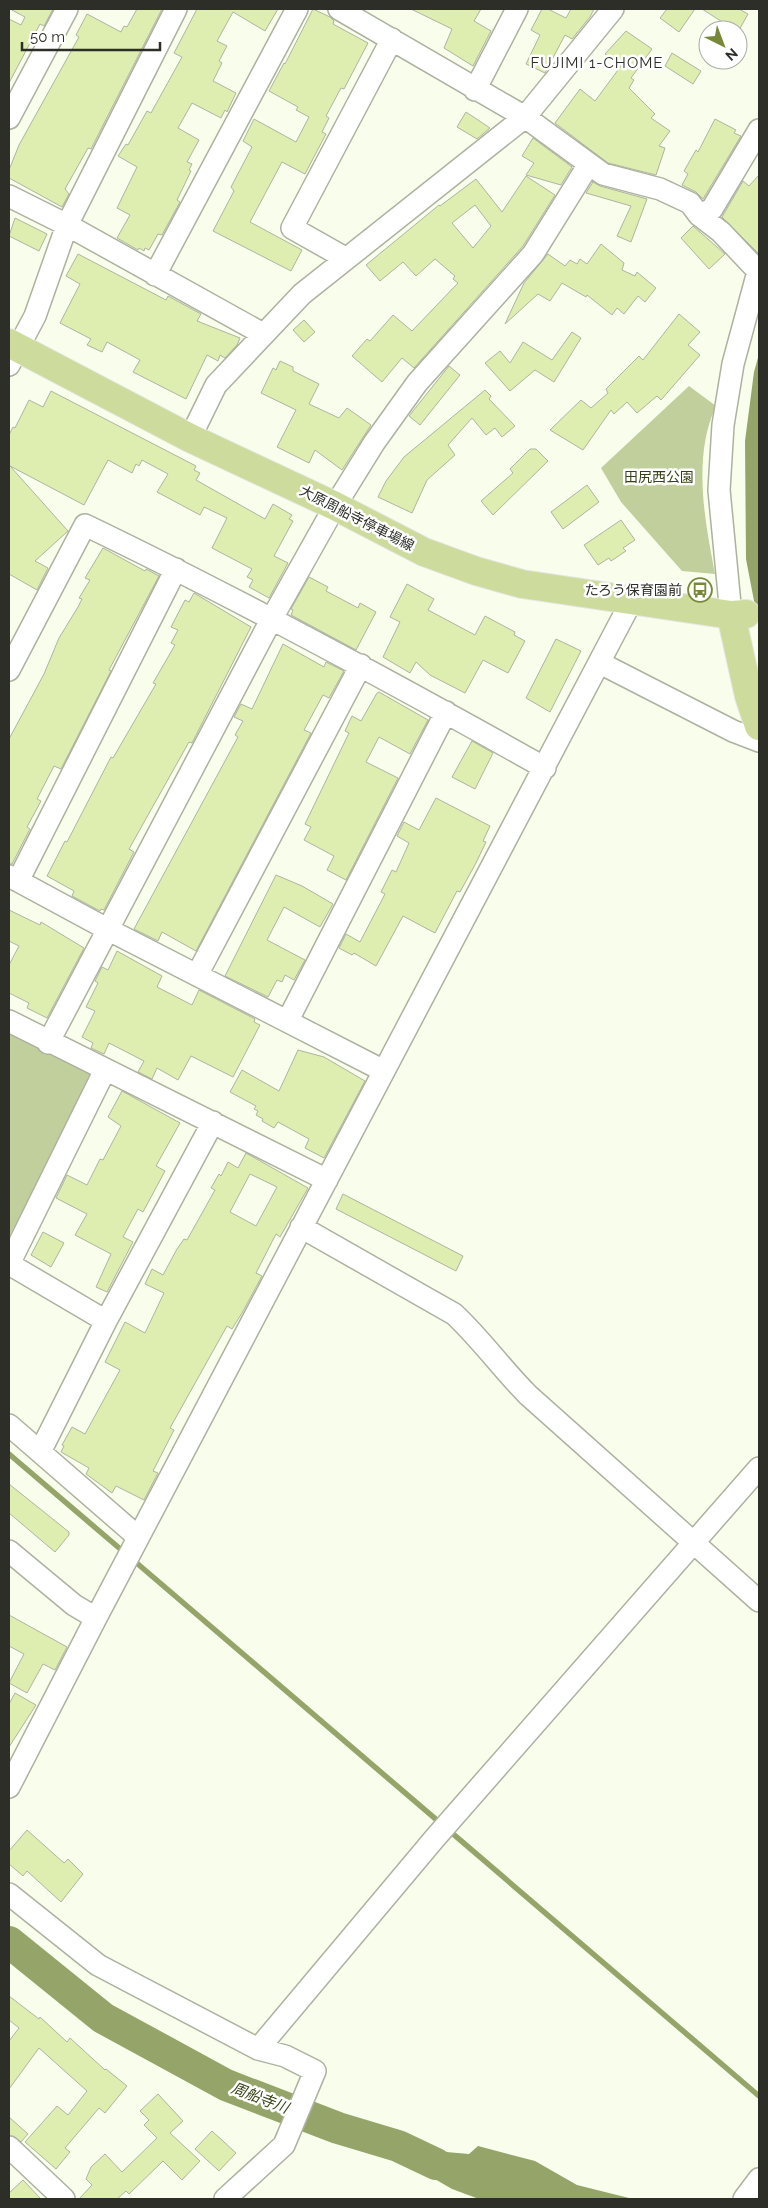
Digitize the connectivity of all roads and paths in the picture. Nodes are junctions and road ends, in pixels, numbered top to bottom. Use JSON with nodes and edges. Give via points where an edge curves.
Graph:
{"nodes":[{"id":1,"x":67,"y":9,"type":"edge"},
{"id":2,"x":176,"y":9,"type":"edge"},
{"id":3,"x":297,"y":9,"type":"edge"},
{"id":4,"x":339,"y":9,"type":"edge"},
{"id":5,"x":517,"y":9,"type":"edge"},
{"id":6,"x":613,"y":9,"type":"edge"},
{"id":7,"x":392,"y":39,"type":"junction"},
{"id":8,"x":475,"y":90,"type":"junction"},
{"id":9,"x":525,"y":117,"type":"junction"},
{"id":10,"x":9,"y":118,"type":"edge"},
{"id":11,"x":759,"y":130,"type":"edge"},
{"id":12,"x":589,"y":164,"type":"junction"},
{"id":13,"x":9,"y":196,"type":"edge"},
{"id":14,"x":699,"y":215,"type":"junction"},
{"id":15,"x":67,"y":225,"type":"junction"},
{"id":16,"x":345,"y":258,"type":"junction"},
{"id":17,"x":759,"y":269,"type":"edge"},
{"id":18,"x":155,"y":275,"type":"junction"},
{"id":19,"x":263,"y":334,"type":"junction"},
{"id":20,"x":12,"y":352,"type":"edge"},
{"id":21,"x":190,"y":438,"type":"junction"},
{"id":22,"x":335,"y":506,"type":"junction"},
{"id":23,"x":176,"y":569,"type":"junction"},
{"id":24,"x":632,"y":600,"type":"junction"},
{"id":25,"x":746,"y":615,"type":"edge"},
{"id":26,"x":271,"y":620,"type":"junction"},
{"id":27,"x":600,"y":663,"type":"junction"},
{"id":28,"x":361,"y":665,"type":"junction"},
{"id":29,"x":9,"y":670,"type":"edge"},
{"id":30,"x":446,"y":712,"type":"junction"},
{"id":31,"x":759,"y":726,"type":"edge"},
{"id":32,"x":759,"y":741,"type":"edge"},
{"id":33,"x":544,"y":768,"type":"junction"},
{"id":34,"x":14,"y":878,"type":"edge"},
{"id":35,"x":108,"y":929,"type":"junction"},
{"id":36,"x":197,"y":975,"type":"junction"},
{"id":37,"x":288,"y":1020,"type":"junction"},
{"id":38,"x":9,"y":1021,"type":"edge"},
{"id":39,"x":48,"y":1043,"type":"junction"},
{"id":40,"x":105,"y":1070,"type":"junction"},
{"id":41,"x":384,"y":1071,"type":"junction"},
{"id":42,"x":213,"y":1122,"type":"junction"},
{"id":43,"x":326,"y":1180,"type":"junction"},
{"id":44,"x":301,"y":1227,"type":"junction"},
{"id":45,"x":106,"y":1321,"type":"junction"},
{"id":46,"x":9,"y":1425,"type":"edge"},
{"id":47,"x":40,"y":1452,"type":"junction"},
{"id":48,"x":759,"y":1468,"type":"edge"},
{"id":49,"x":138,"y":1537,"type":"junction"},
{"id":50,"x":694,"y":1544,"type":"junction"},
{"id":51,"x":9,"y":1551,"type":"edge"},
{"id":52,"x":759,"y":1601,"type":"edge"},
{"id":53,"x":96,"y":1618,"type":"junction"},
{"id":54,"x":9,"y":1787,"type":"edge"},
{"id":55,"x":9,"y":1894,"type":"edge"},
{"id":56,"x":258,"y":2048,"type":"junction"},
{"id":57,"x":9,"y":2147,"type":"edge"},
{"id":58,"x":759,"y":2179,"type":"edge"},
{"id":59,"x":64,"y":2199,"type":"edge"},
{"id":60,"x":225,"y":2199,"type":"edge"},
{"id":61,"x":744,"y":2199,"type":"edge"}],
"edges":[{"from":1,"to":10,"type":"street"},
{"from":2,"to":15,"type":"street"},
{"from":3,"to":18,"type":"street"},
{"from":4,"to":7,"type":"street"},
{"from":5,"to":8,"type":"street"},
{"from":6,"to":9,"type":"street"},
{"from":7,"to":8,"type":"street"},
{"from":7,"to":16,"type":"street","via":[[292,228]]},
{"from":8,"to":9,"type":"street"},
{"from":9,"to":12,"type":"street"},
{"from":9,"to":16,"type":"street"},
{"from":11,"to":14,"type":"street","via":[[712,210]]},
{"from":12,"to":14,"type":"street","via":[[603,174],[660,189],[690,203]]},
{"from":12,"to":22,"type":"street","via":[[533,254],[417,383]]},
{"from":13,"to":15,"type":"street"},
{"from":14,"to":17,"type":"street"},
{"from":15,"to":18,"type":"street"},
{"from":15,"to":20,"type":"street","via":[[34,316]]},
{"from":16,"to":19,"type":"street","via":[[302,294]]},
{"from":17,"to":25,"type":"street","via":[[733,364],[723,425],[719,490]]},
{"from":18,"to":19,"type":"street"},
{"from":19,"to":21,"type":"street","via":[[216,385]]},
{"from":20,"to":21,"type":"main road","name":"大原周船寺停車場線"},
{"from":21,"to":22,"type":"main road","name":"大原周船寺停車場線"},
{"from":22,"to":24,"type":"main road","name":"大原周船寺停車場線","via":[[424,552],[476,571],[522,584]]},
{"from":22,"to":26,"type":"street"},
{"from":23,"to":26,"type":"street"},
{"from":23,"to":29,"type":"street","via":[[85,525]]},
{"from":23,"to":34,"type":"street"},
{"from":24,"to":25,"type":"main road","name":"大原周船寺停車場線"},
{"from":24,"to":27,"type":"street"},
{"from":25,"to":31,"type":"main road","via":[[749,696]]},
{"from":26,"to":28,"type":"street"},
{"from":26,"to":35,"type":"street"},
{"from":27,"to":32,"type":"street"},
{"from":27,"to":33,"type":"street"},
{"from":28,"to":30,"type":"street"},
{"from":28,"to":36,"type":"street"},
{"from":30,"to":33,"type":"street"},
{"from":30,"to":37,"type":"street"},
{"from":33,"to":41,"type":"street"},
{"from":34,"to":35,"type":"street"},
{"from":35,"to":36,"type":"street"},
{"from":35,"to":39,"type":"street"},
{"from":36,"to":37,"type":"street"},
{"from":37,"to":41,"type":"street"},
{"from":38,"to":39,"type":"street"},
{"from":39,"to":40,"type":"street"},
{"from":40,"to":42,"type":"street"},
{"from":40,"to":45,"type":"street","via":[[9,1264]]},
{"from":41,"to":43,"type":"street"},
{"from":42,"to":43,"type":"street"},
{"from":42,"to":45,"type":"street"},
{"from":43,"to":44,"type":"street"},
{"from":44,"to":49,"type":"street"},
{"from":44,"to":50,"type":"street","via":[[454,1314],[510,1378]]},
{"from":45,"to":47,"type":"street"},
{"from":46,"to":47,"type":"street"},
{"from":47,"to":49,"type":"street"},
{"from":48,"to":50,"type":"street"},
{"from":49,"to":53,"type":"street"},
{"from":50,"to":52,"type":"street"},
{"from":50,"to":56,"type":"street","via":[[458,1811]]},
{"from":51,"to":53,"type":"street","via":[[74,1606]]},
{"from":53,"to":54,"type":"street"},
{"from":55,"to":56,"type":"street","via":[[98,1965]]},
{"from":56,"to":60,"type":"street","via":[[285,2056],[316,2071],[284,2145]]},
{"from":57,"to":59,"type":"street"},
{"from":58,"to":61,"type":"street"}]}
